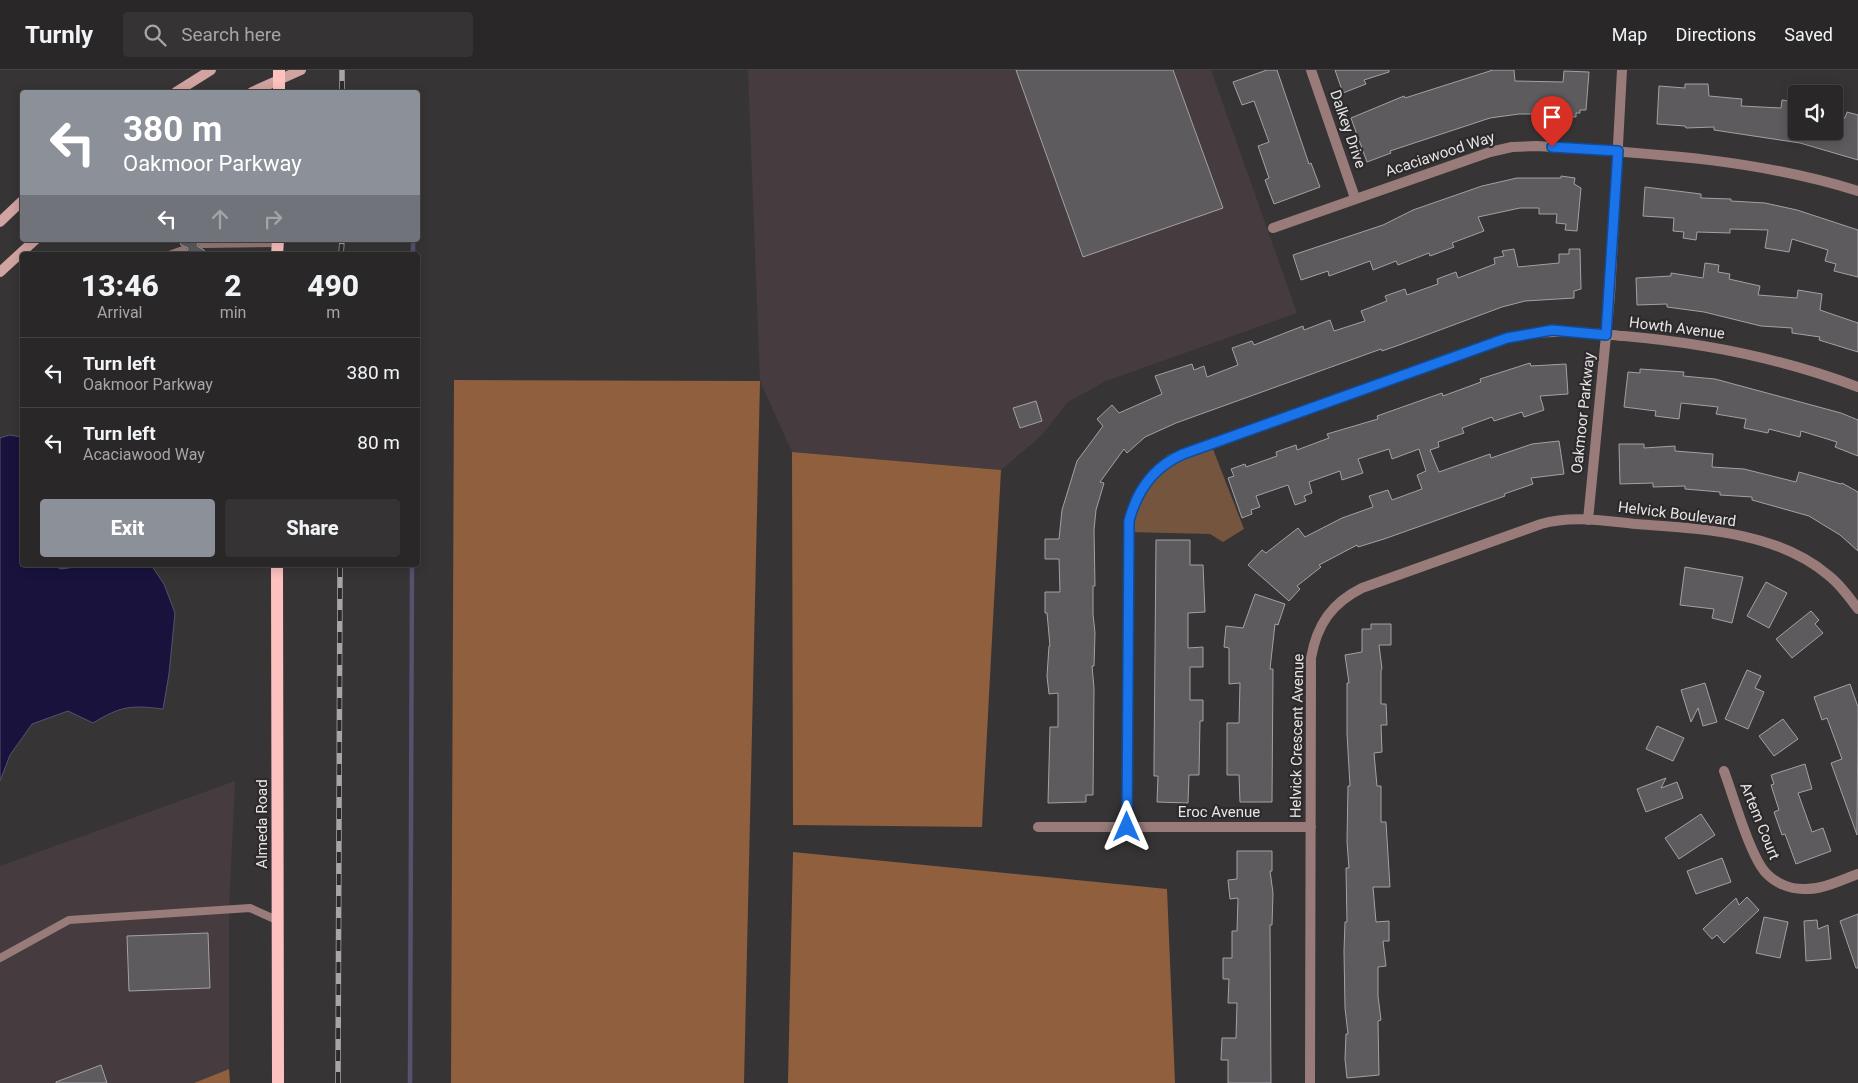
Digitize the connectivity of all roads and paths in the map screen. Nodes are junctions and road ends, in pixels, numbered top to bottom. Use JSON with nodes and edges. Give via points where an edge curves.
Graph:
{"nodes":[{"id":1,"x":211,"y":70,"type":"edge"},
{"id":2,"x":301,"y":70,"type":"edge"},
{"id":3,"x":1311,"y":70,"type":"edge"},
{"id":4,"x":1622,"y":70,"type":"edge"},
{"id":5,"x":279,"y":81,"type":"edge"},
{"id":6,"x":179,"y":90,"type":"edge"},
{"id":7,"x":257,"y":90,"type":"edge"},
{"id":8,"x":1618,"y":151,"type":"junction"},
{"id":9,"x":1858,"y":191,"type":"edge"},
{"id":10,"x":1355,"y":198,"type":"junction"},
{"id":11,"x":20,"y":203,"type":"edge"},
{"id":12,"x":0,"y":222,"type":"edge"},
{"id":13,"x":1273,"y":228,"type":"dead end"},
{"id":14,"x":33,"y":242,"type":"edge"},
{"id":15,"x":202,"y":244,"type":"dead end"},
{"id":16,"x":278,"y":246,"type":"edge"},
{"id":17,"x":183,"y":250,"type":"dead end"},
{"id":18,"x":22,"y":252,"type":"edge"},
{"id":19,"x":177,"y":252,"type":"edge"},
{"id":20,"x":20,"y":254,"type":"edge"},
{"id":21,"x":0,"y":272,"type":"edge"},
{"id":22,"x":1606,"y":335,"type":"junction"},
{"id":23,"x":1858,"y":387,"type":"edge"},
{"id":24,"x":1588,"y":520,"type":"junction"},
{"id":25,"x":277,"y":567,"type":"edge"},
{"id":26,"x":1858,"y":609,"type":"edge"},
{"id":27,"x":1724,"y":770,"type":"dead end"},
{"id":28,"x":1038,"y":827,"type":"dead end"},
{"id":29,"x":1127,"y":827,"type":"junction"},
{"id":30,"x":1310,"y":827,"type":"junction"},
{"id":31,"x":1858,"y":874,"type":"edge"},
{"id":32,"x":279,"y":921,"type":"junction"},
{"id":33,"x":0,"y":958,"type":"edge"},
{"id":34,"x":278,"y":1083,"type":"edge"},
{"id":35,"x":1310,"y":1083,"type":"edge"}],
"edges":[{"from":1,"to":6,"type":"main road"},
{"from":2,"to":5,"type":"main road"},
{"from":3,"to":10,"type":"street","name":"Dalkey Drive"},
{"from":4,"to":8,"type":"street","name":"Oakmoor Parkway"},
{"from":5,"to":7,"type":"main road"},
{"from":8,"to":9,"type":"street","name":"Acaciawood Way","via":[[1736,163]]},
{"from":8,"to":10,"type":"street","name":"Acaciawood Way","via":[[1512,147]]},
{"from":8,"to":22,"type":"street","name":"Oakmoor Parkway"},
{"from":10,"to":13,"type":"street","name":"Acaciawood Way"},
{"from":11,"to":12,"type":"main road"},
{"from":14,"to":18,"type":"main road"},
{"from":15,"to":16,"type":"lane"},
{"from":17,"to":19,"type":"lane"},
{"from":20,"to":21,"type":"main road"},
{"from":22,"to":23,"type":"street","name":"Howth Avenue","via":[[1724,348],[1777,360]]},
{"from":22,"to":24,"type":"street","name":"Oakmoor Parkway"},
{"from":22,"to":29,"type":"street","name":"Howth Avenue","via":[[1552,330],[1507,338],[1183,454],[1153,474],[1138,495],[1129,521]]},
{"from":24,"to":26,"type":"street","name":"Helvick Boulevard","via":[[1692,528],[1784,548],[1829,575]]},
{"from":24,"to":30,"type":"street","name":"Helvick Crescent Avenue","via":[[1556,520],[1541,524],[1362,588],[1333,606],[1314,639],[1311,658]]},
{"from":25,"to":32,"type":"main road","name":"Almeda Road"},
{"from":27,"to":31,"type":"street","name":"Artem Court","via":[[1755,856],[1765,872],[1781,884],[1803,890]]},
{"from":28,"to":29,"type":"street","name":"Eroc Avenue"},
{"from":29,"to":30,"type":"street","name":"Eroc Avenue"},
{"from":30,"to":35,"type":"street","name":"Helvick Crescent Avenue"},
{"from":32,"to":33,"type":"lane","via":[[250,908],[69,920]]},
{"from":32,"to":34,"type":"main road","name":"Almeda Road"}]}
